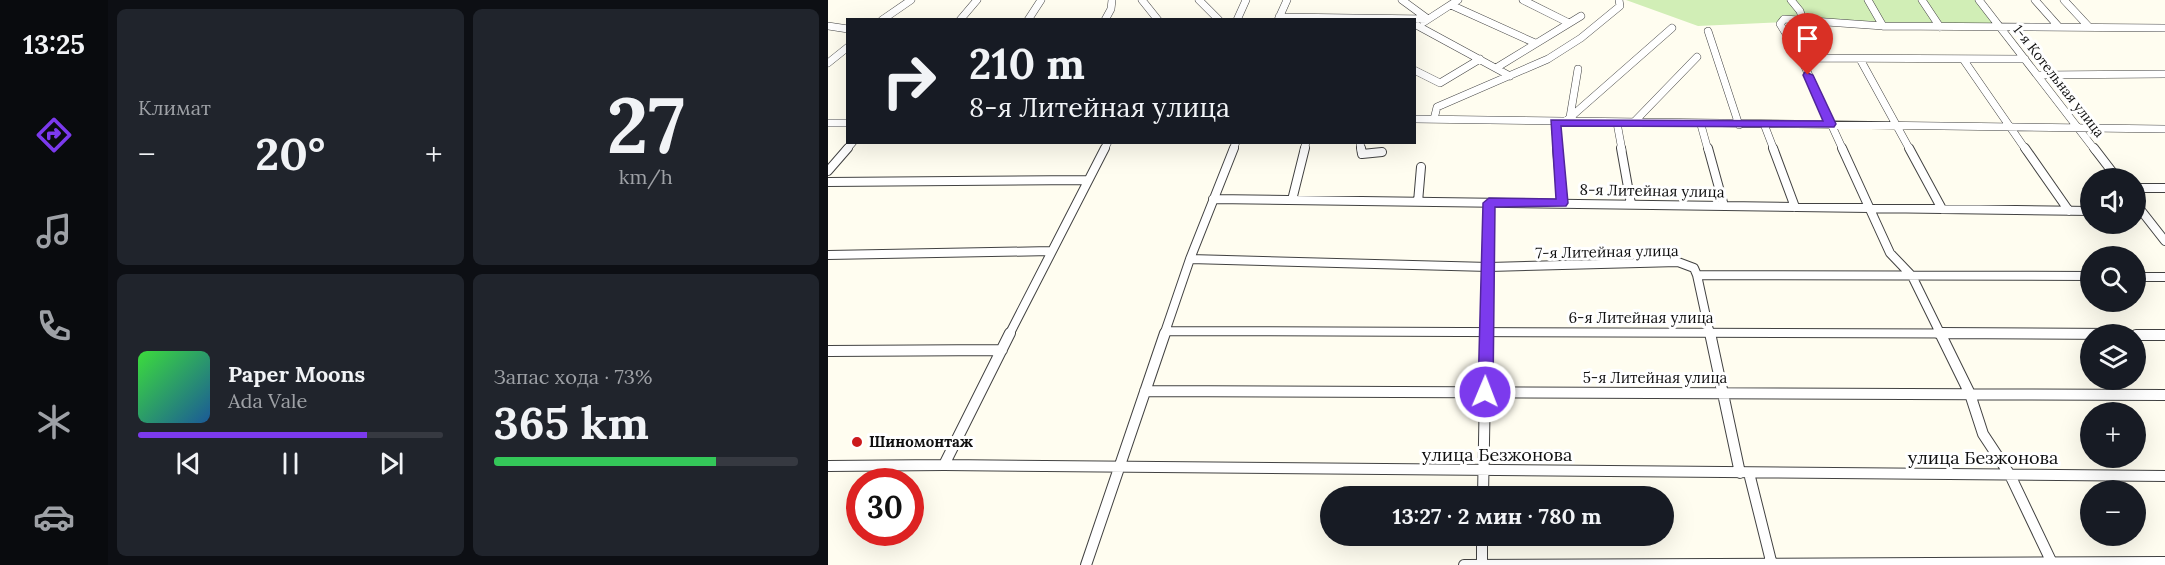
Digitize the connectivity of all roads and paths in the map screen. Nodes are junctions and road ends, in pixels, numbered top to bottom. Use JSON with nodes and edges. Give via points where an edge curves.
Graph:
{"nodes":[{"id":1,"x":911,"y":0,"type":"edge"},
{"id":2,"x":977,"y":0,"type":"edge"},
{"id":3,"x":1041,"y":0,"type":"edge"},
{"id":4,"x":1112,"y":0,"type":"edge"},
{"id":5,"x":1142,"y":0,"type":"edge"},
{"id":6,"x":1199,"y":0,"type":"edge"},
{"id":7,"x":1246,"y":0,"type":"edge"},
{"id":8,"x":1287,"y":0,"type":"edge"},
{"id":9,"x":1402,"y":0,"type":"edge"},
{"id":10,"x":1458,"y":0,"type":"edge"},
{"id":11,"x":1523,"y":0,"type":"edge"},
{"id":12,"x":1619,"y":0,"type":"edge"},
{"id":13,"x":1791,"y":0,"type":"edge"},
{"id":14,"x":1868,"y":0,"type":"edge"},
{"id":15,"x":1922,"y":0,"type":"edge"},
{"id":16,"x":1979,"y":0,"type":"edge"},
{"id":17,"x":2035,"y":0,"type":"edge"},
{"id":18,"x":2064,"y":0,"type":"edge"},
{"id":19,"x":1450,"y":4,"type":"junction"},
{"id":20,"x":1581,"y":16,"type":"dead end"},
{"id":21,"x":885,"y":18,"type":"edge"},
{"id":22,"x":962,"y":18,"type":"edge"},
{"id":23,"x":1029,"y":18,"type":"edge"},
{"id":24,"x":1106,"y":18,"type":"edge"},
{"id":25,"x":1156,"y":18,"type":"edge"},
{"id":26,"x":1217,"y":18,"type":"edge"},
{"id":27,"x":1239,"y":18,"type":"edge"},
{"id":28,"x":1278,"y":18,"type":"edge"},
{"id":29,"x":1416,"y":19,"type":"edge"},
{"id":30,"x":1428,"y":19,"type":"junction"},
{"id":31,"x":1803,"y":20,"type":"junction"},
{"id":32,"x":1569,"y":23,"type":"junction"},
{"id":33,"x":828,"y":26,"type":"edge"},
{"id":34,"x":1883,"y":26,"type":"junction"},
{"id":35,"x":2000,"y":26,"type":"junction"},
{"id":36,"x":1416,"y":27,"type":"edge"},
{"id":37,"x":1940,"y":27,"type":"junction"},
{"id":38,"x":2059,"y":27,"type":"junction"},
{"id":39,"x":2089,"y":27,"type":"junction"},
{"id":40,"x":1672,"y":28,"type":"dead end"},
{"id":41,"x":2165,"y":28,"type":"edge"},
{"id":42,"x":846,"y":29,"type":"edge"},
{"id":43,"x":1708,"y":31,"type":"dead end"},
{"id":44,"x":1535,"y":43,"type":"junction"},
{"id":45,"x":846,"y":48,"type":"edge"},
{"id":46,"x":1697,"y":57,"type":"dead end"},
{"id":47,"x":1801,"y":58,"type":"junction"},
{"id":48,"x":1860,"y":58,"type":"junction"},
{"id":49,"x":1480,"y":59,"type":"junction"},
{"id":50,"x":1963,"y":59,"type":"junction"},
{"id":51,"x":2025,"y":59,"type":"junction"},
{"id":52,"x":828,"y":63,"type":"edge"},
{"id":53,"x":1496,"y":68,"type":"junction"},
{"id":54,"x":1578,"y":69,"type":"dead end"},
{"id":55,"x":1416,"y":71,"type":"edge"},
{"id":56,"x":2165,"y":74,"type":"edge"},
{"id":57,"x":2038,"y":75,"type":"junction"},
{"id":58,"x":1510,"y":76,"type":"junction"},
{"id":59,"x":1416,"y":119,"type":"edge"},
{"id":60,"x":1434,"y":119,"type":"junction"},
{"id":61,"x":1568,"y":120,"type":"junction"},
{"id":62,"x":1634,"y":122,"type":"junction"},
{"id":63,"x":828,"y":123,"type":"edge"},
{"id":64,"x":846,"y":123,"type":"edge"},
{"id":65,"x":1555,"y":123,"type":"junction"},
{"id":66,"x":1617,"y":123,"type":"junction"},
{"id":67,"x":1701,"y":124,"type":"junction"},
{"id":68,"x":1764,"y":124,"type":"junction"},
{"id":69,"x":1830,"y":124,"type":"junction"},
{"id":70,"x":1739,"y":125,"type":"junction"},
{"id":71,"x":1895,"y":125,"type":"junction"},
{"id":72,"x":2011,"y":127,"type":"junction"},
{"id":73,"x":2079,"y":129,"type":"junction"},
{"id":74,"x":2165,"y":129,"type":"edge"},
{"id":75,"x":851,"y":144,"type":"edge"},
{"id":76,"x":1107,"y":144,"type":"edge"},
{"id":77,"x":1235,"y":144,"type":"edge"},
{"id":78,"x":1306,"y":144,"type":"edge"},
{"id":79,"x":1360,"y":144,"type":"edge"},
{"id":80,"x":1382,"y":152,"type":"dead end"},
{"id":81,"x":1421,"y":167,"type":"dead end"},
{"id":82,"x":2109,"y":168,"type":"edge"},
{"id":83,"x":828,"y":171,"type":"edge"},
{"id":84,"x":1087,"y":180,"type":"junction"},
{"id":85,"x":828,"y":182,"type":"edge"},
{"id":86,"x":2146,"y":188,"type":"edge"},
{"id":87,"x":2165,"y":188,"type":"edge"},
{"id":88,"x":1213,"y":199,"type":"junction"},
{"id":89,"x":1292,"y":200,"type":"junction"},
{"id":90,"x":1418,"y":202,"type":"junction"},
{"id":91,"x":1489,"y":203,"type":"junction"},
{"id":92,"x":1562,"y":203,"type":"junction"},
{"id":93,"x":1631,"y":204,"type":"junction"},
{"id":94,"x":1724,"y":206,"type":"junction"},
{"id":95,"x":1795,"y":207,"type":"junction"},
{"id":96,"x":1869,"y":208,"type":"junction"},
{"id":97,"x":1942,"y":209,"type":"junction"},
{"id":98,"x":2069,"y":211,"type":"junction"},
{"id":99,"x":2080,"y":211,"type":"edge"},
{"id":100,"x":2146,"y":220,"type":"edge"},
{"id":101,"x":2165,"y":241,"type":"edge"},
{"id":102,"x":1051,"y":251,"type":"junction"},
{"id":103,"x":828,"y":255,"type":"edge"},
{"id":104,"x":1190,"y":259,"type":"junction"},
{"id":105,"x":1489,"y":267,"type":"junction"},
{"id":106,"x":1697,"y":274,"type":"junction"},
{"id":107,"x":1912,"y":276,"type":"junction"},
{"id":108,"x":2080,"y":276,"type":"edge"},
{"id":109,"x":2146,"y":277,"type":"edge"},
{"id":110,"x":2165,"y":277,"type":"edge"},
{"id":111,"x":1167,"y":331,"type":"junction"},
{"id":112,"x":1486,"y":332,"type":"junction"},
{"id":113,"x":1710,"y":333,"type":"junction"},
{"id":114,"x":1939,"y":333,"type":"junction"},
{"id":115,"x":2080,"y":334,"type":"edge"},
{"id":116,"x":2146,"y":335,"type":"edge"},
{"id":117,"x":2165,"y":335,"type":"edge"},
{"id":118,"x":1002,"y":350,"type":"junction"},
{"id":119,"x":828,"y":351,"type":"edge"},
{"id":120,"x":1146,"y":392,"type":"junction"},
{"id":121,"x":1485,"y":392,"type":"junction"},
{"id":122,"x":1723,"y":393,"type":"junction"},
{"id":123,"x":1970,"y":394,"type":"junction"},
{"id":124,"x":2165,"y":395,"type":"edge"},
{"id":125,"x":944,"y":465,"type":"junction"},
{"id":126,"x":828,"y":466,"type":"edge"},
{"id":127,"x":1118,"y":468,"type":"junction"},
{"id":128,"x":1484,"y":471,"type":"junction"},
{"id":129,"x":1745,"y":473,"type":"junction"},
{"id":130,"x":2010,"y":475,"type":"junction"},
{"id":131,"x":2165,"y":476,"type":"edge"},
{"id":132,"x":1483,"y":486,"type":"edge"},
{"id":133,"x":1482,"y":546,"type":"edge"},
{"id":134,"x":2165,"y":562,"type":"edge"},
{"id":135,"x":1772,"y":564,"type":"edge"},
{"id":136,"x":2053,"y":564,"type":"edge"},
{"id":137,"x":1086,"y":565,"type":"edge"},
{"id":138,"x":1464,"y":565,"type":"edge"},
{"id":139,"x":1482,"y":565,"type":"edge"}],
"edges":[{"from":1,"to":21,"type":"street"},
{"from":2,"to":22,"type":"street"},
{"from":3,"to":23,"type":"street"},
{"from":4,"to":24,"type":"street"},
{"from":5,"to":25,"type":"street"},
{"from":6,"to":26,"type":"street"},
{"from":7,"to":27,"type":"street"},
{"from":8,"to":28,"type":"street"},
{"from":9,"to":30,"type":"street"},
{"from":10,"to":19,"type":"street"},
{"from":11,"to":32,"type":"street"},
{"from":12,"to":58,"type":"street","via":[[1620,6],[1581,38]]},
{"from":13,"to":31,"type":"street"},
{"from":14,"to":34,"type":"street"},
{"from":15,"to":37,"type":"street"},
{"from":16,"to":35,"type":"street","name":"1-я Котельная улица"},
{"from":17,"to":38,"type":"street"},
{"from":18,"to":39,"type":"street"},
{"from":19,"to":30,"type":"street"},
{"from":19,"to":44,"type":"street"},
{"from":20,"to":32,"type":"street"},
{"from":29,"to":30,"type":"street"},
{"from":30,"to":36,"type":"street"},
{"from":31,"to":34,"type":"street"},
{"from":31,"to":47,"type":"street","via":[[1784,19],[1780,24]]},
{"from":32,"to":44,"type":"street"},
{"from":33,"to":42,"type":"street"},
{"from":34,"to":37,"type":"street"},
{"from":35,"to":37,"type":"street"},
{"from":35,"to":38,"type":"street"},
{"from":35,"to":51,"type":"street","name":"1-я Котельная улица"},
{"from":36,"to":49,"type":"street"},
{"from":38,"to":39,"type":"street"},
{"from":39,"to":41,"type":"street"},
{"from":40,"to":61,"type":"street"},
{"from":43,"to":70,"type":"street"},
{"from":44,"to":53,"type":"street"},
{"from":45,"to":52,"type":"street"},
{"from":46,"to":62,"type":"street"},
{"from":47,"to":48,"type":"street"},
{"from":47,"to":69,"type":"street"},
{"from":48,"to":50,"type":"street"},
{"from":48,"to":71,"type":"street"},
{"from":49,"to":53,"type":"street"},
{"from":49,"to":55,"type":"street","via":[[1440,83]]},
{"from":50,"to":51,"type":"street"},
{"from":50,"to":72,"type":"street"},
{"from":51,"to":57,"type":"street","name":"1-я Котельная улица"},
{"from":53,"to":58,"type":"street"},
{"from":54,"to":61,"type":"street"},
{"from":56,"to":57,"type":"street"},
{"from":57,"to":73,"type":"street","name":"1-я Котельная улица"},
{"from":58,"to":60,"type":"street","via":[[1437,107]]},
{"from":59,"to":60,"type":"street"},
{"from":60,"to":65,"type":"street"},
{"from":61,"to":65,"type":"street"},
{"from":61,"to":66,"type":"street"},
{"from":62,"to":66,"type":"street"},
{"from":62,"to":67,"type":"street"},
{"from":63,"to":64,"type":"street"},
{"from":65,"to":92,"type":"street"},
{"from":66,"to":93,"type":"street"},
{"from":67,"to":70,"type":"street"},
{"from":67,"to":94,"type":"street"},
{"from":68,"to":69,"type":"street"},
{"from":68,"to":70,"type":"street"},
{"from":68,"to":95,"type":"street"},
{"from":69,"to":71,"type":"street"},
{"from":69,"to":96,"type":"street"},
{"from":71,"to":72,"type":"street"},
{"from":71,"to":97,"type":"street"},
{"from":72,"to":73,"type":"street"},
{"from":72,"to":98,"type":"street"},
{"from":73,"to":74,"type":"street"},
{"from":73,"to":82,"type":"street","name":"1-я Котельная улица"},
{"from":75,"to":83,"type":"street"},
{"from":76,"to":84,"type":"street"},
{"from":77,"to":88,"type":"street"},
{"from":78,"to":89,"type":"street"},
{"from":79,"to":80,"type":"street","via":[[1362,154]]},
{"from":81,"to":90,"type":"street"},
{"from":84,"to":85,"type":"street"},
{"from":84,"to":102,"type":"street"},
{"from":86,"to":87,"type":"street"},
{"from":88,"to":89,"type":"street","name":"8-я Литейная улица"},
{"from":88,"to":104,"type":"street"},
{"from":89,"to":90,"type":"street","name":"8-я Литейная улица"},
{"from":90,"to":91,"type":"street","name":"8-я Литейная улица"},
{"from":91,"to":92,"type":"street","name":"8-я Литейная улица"},
{"from":91,"to":105,"type":"street"},
{"from":92,"to":93,"type":"street","name":"8-я Литейная улица"},
{"from":93,"to":94,"type":"street","name":"8-я Литейная улица"},
{"from":94,"to":95,"type":"street","name":"8-я Литейная улица"},
{"from":95,"to":96,"type":"street","name":"8-я Литейная улица"},
{"from":96,"to":97,"type":"street","name":"8-я Литейная улица"},
{"from":96,"to":107,"type":"street","via":[[1890,253]]},
{"from":97,"to":98,"type":"street","name":"8-я Литейная улица"},
{"from":98,"to":99,"type":"street","name":"8-я Литейная улица"},
{"from":100,"to":101,"type":"street"},
{"from":102,"to":103,"type":"street"},
{"from":102,"to":118,"type":"street"},
{"from":104,"to":105,"type":"street","name":"7-я Литейная улица"},
{"from":104,"to":111,"type":"street"},
{"from":105,"to":106,"type":"street","name":"7-я Литейная улица","via":[[1678,262],[1694,268]]},
{"from":105,"to":112,"type":"street"},
{"from":106,"to":107,"type":"street","name":"7-я Литейная улица"},
{"from":106,"to":113,"type":"street"},
{"from":107,"to":108,"type":"street","name":"7-я Литейная улица"},
{"from":107,"to":114,"type":"street"},
{"from":109,"to":110,"type":"street"},
{"from":111,"to":112,"type":"street","name":"6-я Литейная улица"},
{"from":111,"to":120,"type":"street"},
{"from":112,"to":113,"type":"street","name":"6-я Литейная улица"},
{"from":112,"to":121,"type":"street"},
{"from":113,"to":114,"type":"street","name":"6-я Литейная улица"},
{"from":113,"to":122,"type":"street"},
{"from":114,"to":115,"type":"street","name":"6-я Литейная улица"},
{"from":114,"to":123,"type":"street"},
{"from":116,"to":117,"type":"street"},
{"from":118,"to":119,"type":"street"},
{"from":118,"to":125,"type":"street"},
{"from":120,"to":121,"type":"street","name":"5-я Литейная улица"},
{"from":120,"to":127,"type":"street"},
{"from":121,"to":122,"type":"street","name":"5-я Литейная улица"},
{"from":121,"to":128,"type":"street"},
{"from":122,"to":123,"type":"street","name":"5-я Литейная улица"},
{"from":122,"to":129,"type":"street"},
{"from":123,"to":124,"type":"street","name":"5-я Литейная улица"},
{"from":123,"to":130,"type":"street","via":[[1983,434]]},
{"from":125,"to":126,"type":"street","name":"улица Безжонова"},
{"from":125,"to":127,"type":"street","name":"улица Безжонова"},
{"from":127,"to":128,"type":"street","name":"улица Безжонова"},
{"from":127,"to":137,"type":"street"},
{"from":128,"to":129,"type":"street","name":"улица Безжонова"},
{"from":128,"to":132,"type":"street"},
{"from":129,"to":130,"type":"street","name":"улица Безжонова"},
{"from":129,"to":135,"type":"street"},
{"from":130,"to":131,"type":"street","name":"улица Безжонова"},
{"from":130,"to":136,"type":"street"},
{"from":133,"to":139,"type":"street"},
{"from":134,"to":136,"type":"street"},
{"from":135,"to":136,"type":"street"},
{"from":135,"to":139,"type":"street"},
{"from":138,"to":139,"type":"street"}]}
